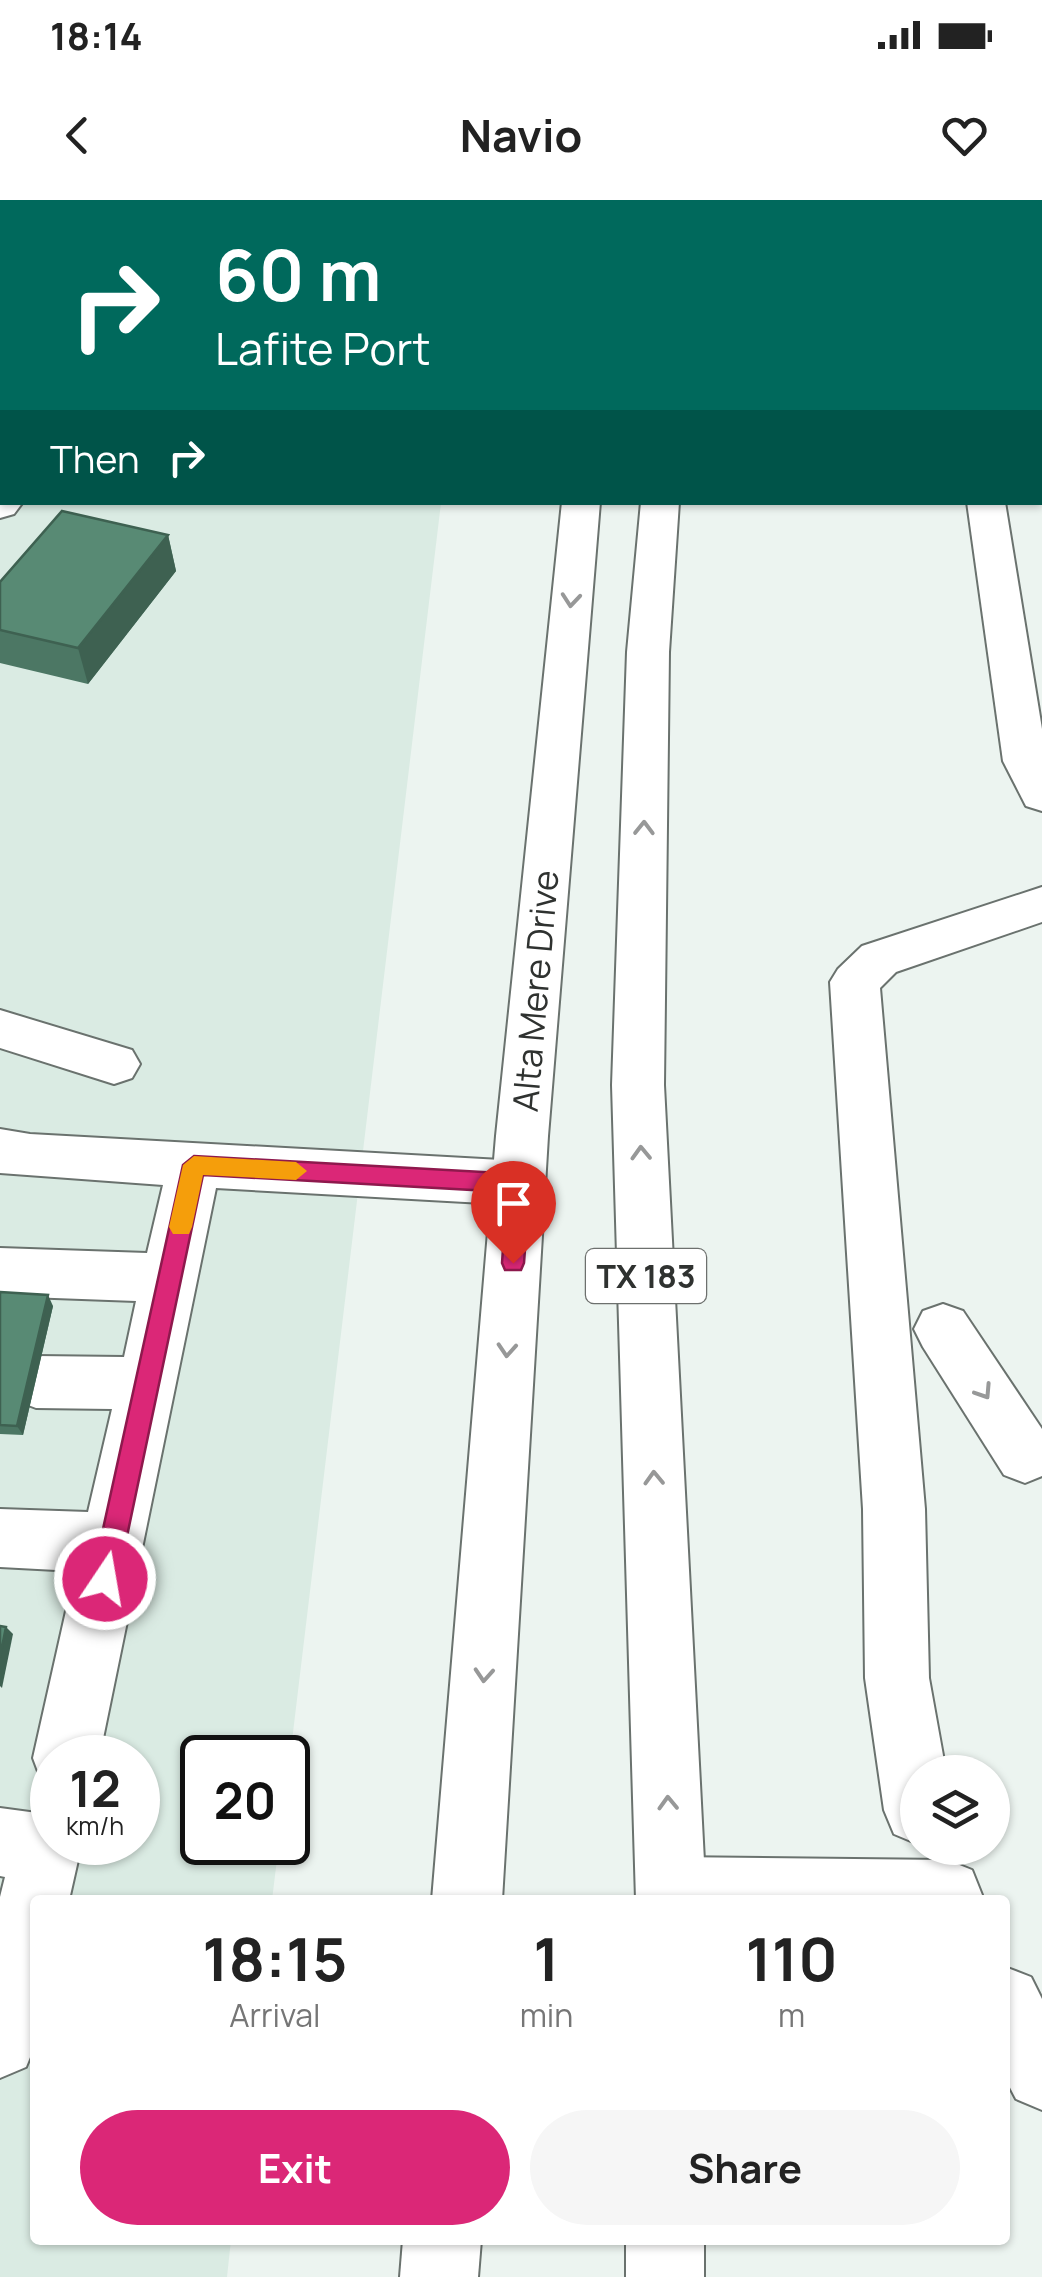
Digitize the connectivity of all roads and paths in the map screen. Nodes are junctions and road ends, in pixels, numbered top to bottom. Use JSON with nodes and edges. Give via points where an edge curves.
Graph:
{"nodes":[{"id":1,"x":581,"y":505,"type":"edge"},
{"id":2,"x":660,"y":505,"type":"edge"},
{"id":3,"x":986,"y":505,"type":"edge"},
{"id":4,"x":1042,"y":795,"type":"edge"},
{"id":5,"x":1042,"y":904,"type":"edge"},
{"id":6,"x":0,"y":1029,"type":"edge"},
{"id":7,"x":114,"y":1064,"type":"dead end"},
{"id":8,"x":0,"y":1151,"type":"edge"},
{"id":9,"x":194,"y":1165,"type":"junction"},
{"id":10,"x":518,"y":1183,"type":"junction"},
{"id":11,"x":0,"y":1272,"type":"edge"},
{"id":12,"x":170,"y":1278,"type":"junction"},
{"id":13,"x":943,"y":1329,"type":"dead end"},
{"id":14,"x":36,"y":1383,"type":"dead end"},
{"id":15,"x":147,"y":1384,"type":"junction"},
{"id":16,"x":1025,"y":1455,"type":"dead end"},
{"id":17,"x":0,"y":1538,"type":"edge"},
{"id":18,"x":112,"y":1543,"type":"junction"},
{"id":19,"x":71,"y":1735,"type":"edge"},
{"id":20,"x":909,"y":1755,"type":"edge"},
{"id":21,"x":30,"y":1855,"type":"edge"},
{"id":22,"x":942,"y":1881,"type":"edge"},
{"id":23,"x":468,"y":1895,"type":"edge"},
{"id":24,"x":671,"y":1895,"type":"edge"},
{"id":25,"x":689,"y":1895,"type":"edge"},
{"id":26,"x":1010,"y":2013,"type":"edge"},
{"id":27,"x":0,"y":2041,"type":"edge"},
{"id":28,"x":1042,"y":2072,"type":"edge"},
{"id":29,"x":442,"y":2245,"type":"edge"},
{"id":30,"x":665,"y":2245,"type":"edge"},
{"id":31,"x":439,"y":2277,"type":"edge"},
{"id":32,"x":665,"y":2277,"type":"edge"}],
"edges":[{"from":1,"to":10,"type":"main road","name":"Alta Mere Drive","one_way":true},
{"from":24,"to":2,"type":"main road","number":"TX 183","one_way":true,"via":[[638,1085],[648,652]]},
{"from":3,"to":4,"type":"main road","via":[[1025,761]]},
{"from":5,"to":20,"type":"main road","via":[[879,959],[855,982],[894,1509],[897,1678]]},
{"from":6,"to":7,"type":"main road"},
{"from":8,"to":9,"type":"main road"},
{"from":9,"to":10,"type":"main road"},
{"from":9,"to":12,"type":"main road"},
{"from":10,"to":23,"type":"main road","name":"Alta Mere Drive","one_way":true},
{"from":11,"to":12,"type":"main road"},
{"from":12,"to":15,"type":"main road"},
{"from":13,"to":16,"type":"main road","one_way":true},
{"from":14,"to":15,"type":"main road"},
{"from":15,"to":18,"type":"main road"},
{"from":17,"to":18,"type":"main road"},
{"from":18,"to":19,"type":"main road"},
{"from":21,"to":27,"type":"main road"},
{"from":22,"to":25,"type":"main road"},
{"from":26,"to":28,"type":"main road"},
{"from":29,"to":31,"type":"main road"},
{"from":30,"to":32,"type":"main road"}]}
